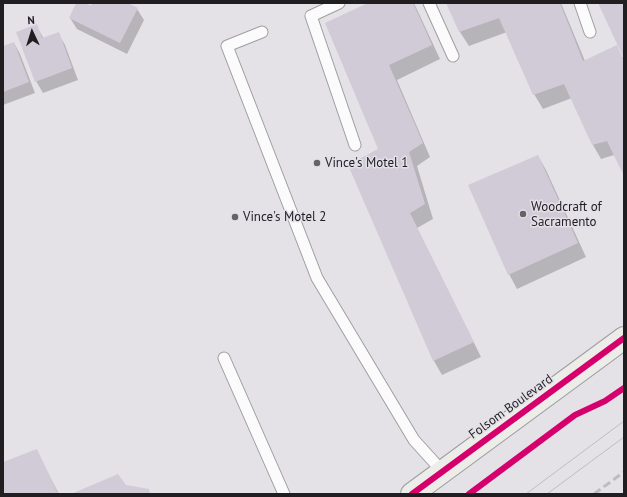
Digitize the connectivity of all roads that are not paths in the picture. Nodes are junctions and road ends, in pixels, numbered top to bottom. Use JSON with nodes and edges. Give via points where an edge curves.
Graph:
{"nodes":[{"id":1,"x":339,"y":3,"type":"edge"},
{"id":2,"x":428,"y":3,"type":"edge"},
{"id":3,"x":580,"y":3,"type":"edge"},
{"id":4,"x":262,"y":32,"type":"dead end"},
{"id":5,"x":590,"y":32,"type":"dead end"},
{"id":6,"x":453,"y":56,"type":"dead end"},
{"id":7,"x":355,"y":145,"type":"dead end"},
{"id":8,"x":624,"y":338,"type":"edge"},
{"id":9,"x":224,"y":358,"type":"dead end"},
{"id":10,"x":442,"y":471,"type":"junction"},
{"id":11,"x":284,"y":494,"type":"edge"},
{"id":12,"x":412,"y":494,"type":"edge"}],
"edges":[{"from":1,"to":7,"type":"lane","via":[[311,16]]},
{"from":2,"to":6,"type":"lane"},
{"from":3,"to":5,"type":"lane"},
{"from":4,"to":10,"type":"lane","via":[[228,46],[317,278],[414,440]]},
{"from":8,"to":10,"type":"main road","name":"Folsom Boulevard"},
{"from":9,"to":11,"type":"lane"},
{"from":10,"to":12,"type":"main road","name":"Folsom Boulevard"}]}
